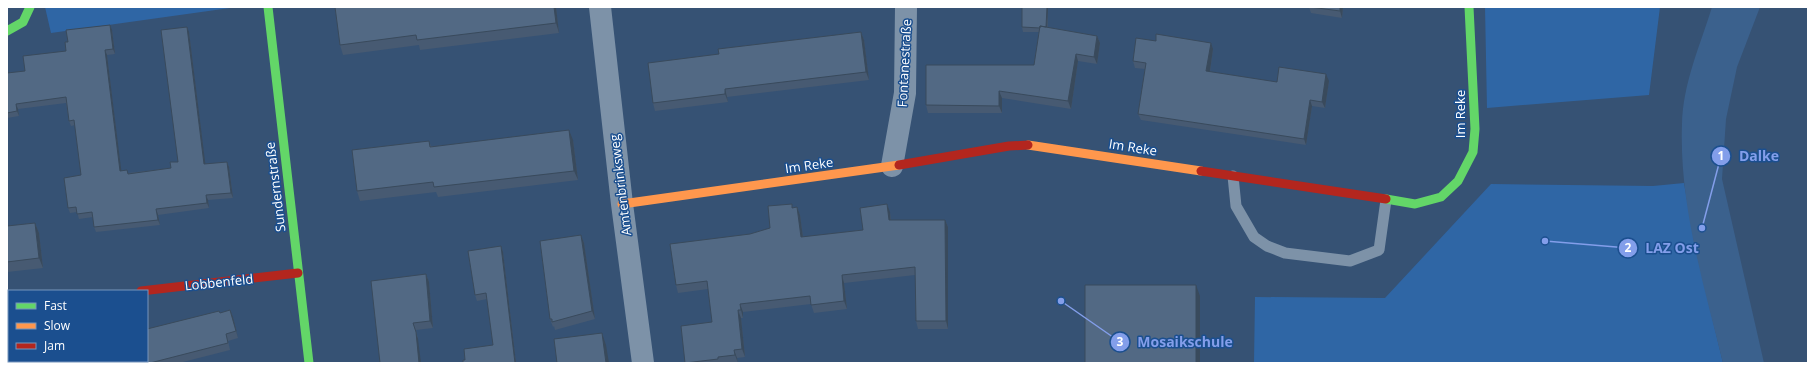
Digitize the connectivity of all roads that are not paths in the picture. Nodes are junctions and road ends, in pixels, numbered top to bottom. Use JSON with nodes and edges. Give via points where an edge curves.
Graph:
{"nodes":[{"id":1,"x":30,"y":7,"type":"edge"},
{"id":2,"x":268,"y":7,"type":"edge"},
{"id":3,"x":600,"y":7,"type":"edge"},
{"id":4,"x":906,"y":7,"type":"edge"},
{"id":5,"x":1469,"y":7,"type":"edge"},
{"id":6,"x":7,"y":31,"type":"edge"},
{"id":7,"x":892,"y":166,"type":"junction"},
{"id":8,"x":1233,"y":176,"type":"junction"},
{"id":9,"x":1386,"y":200,"type":"junction"},
{"id":10,"x":622,"y":204,"type":"junction"},
{"id":11,"x":298,"y":273,"type":"junction"},
{"id":12,"x":148,"y":290,"type":"edge"},
{"id":13,"x":309,"y":363,"type":"edge"},
{"id":14,"x":643,"y":363,"type":"edge"}],
"edges":[{"from":1,"to":6,"type":"street","via":[[23,22]]},
{"from":2,"to":11,"type":"street","name":"Sundernstraße"},
{"from":3,"to":10,"type":"street","name":"Amtenbrinksweg"},
{"from":4,"to":7,"type":"street","name":"Fontanestraße","via":[[905,93]]},
{"from":5,"to":9,"type":"street","name":"Im Reke","via":[[1475,129],[1472,152],[1458,180],[1441,197],[1415,204]]},
{"from":7,"to":8,"type":"street","name":"Im Reke","via":[[1009,146],[1036,145]]},
{"from":7,"to":10,"type":"street","name":"Im Reke"},
{"from":8,"to":9,"type":"street","name":"Im Reke"},
{"from":8,"to":9,"type":"lane","via":[[1236,206],[1254,237],[1267,246],[1285,253],[1350,261],[1379,250]]},
{"from":10,"to":14,"type":"street","name":"Amtenbrinksweg"},
{"from":11,"to":12,"type":"street","name":"Lobbenfeld"},
{"from":11,"to":13,"type":"street","name":"Sundernstraße"}]}
